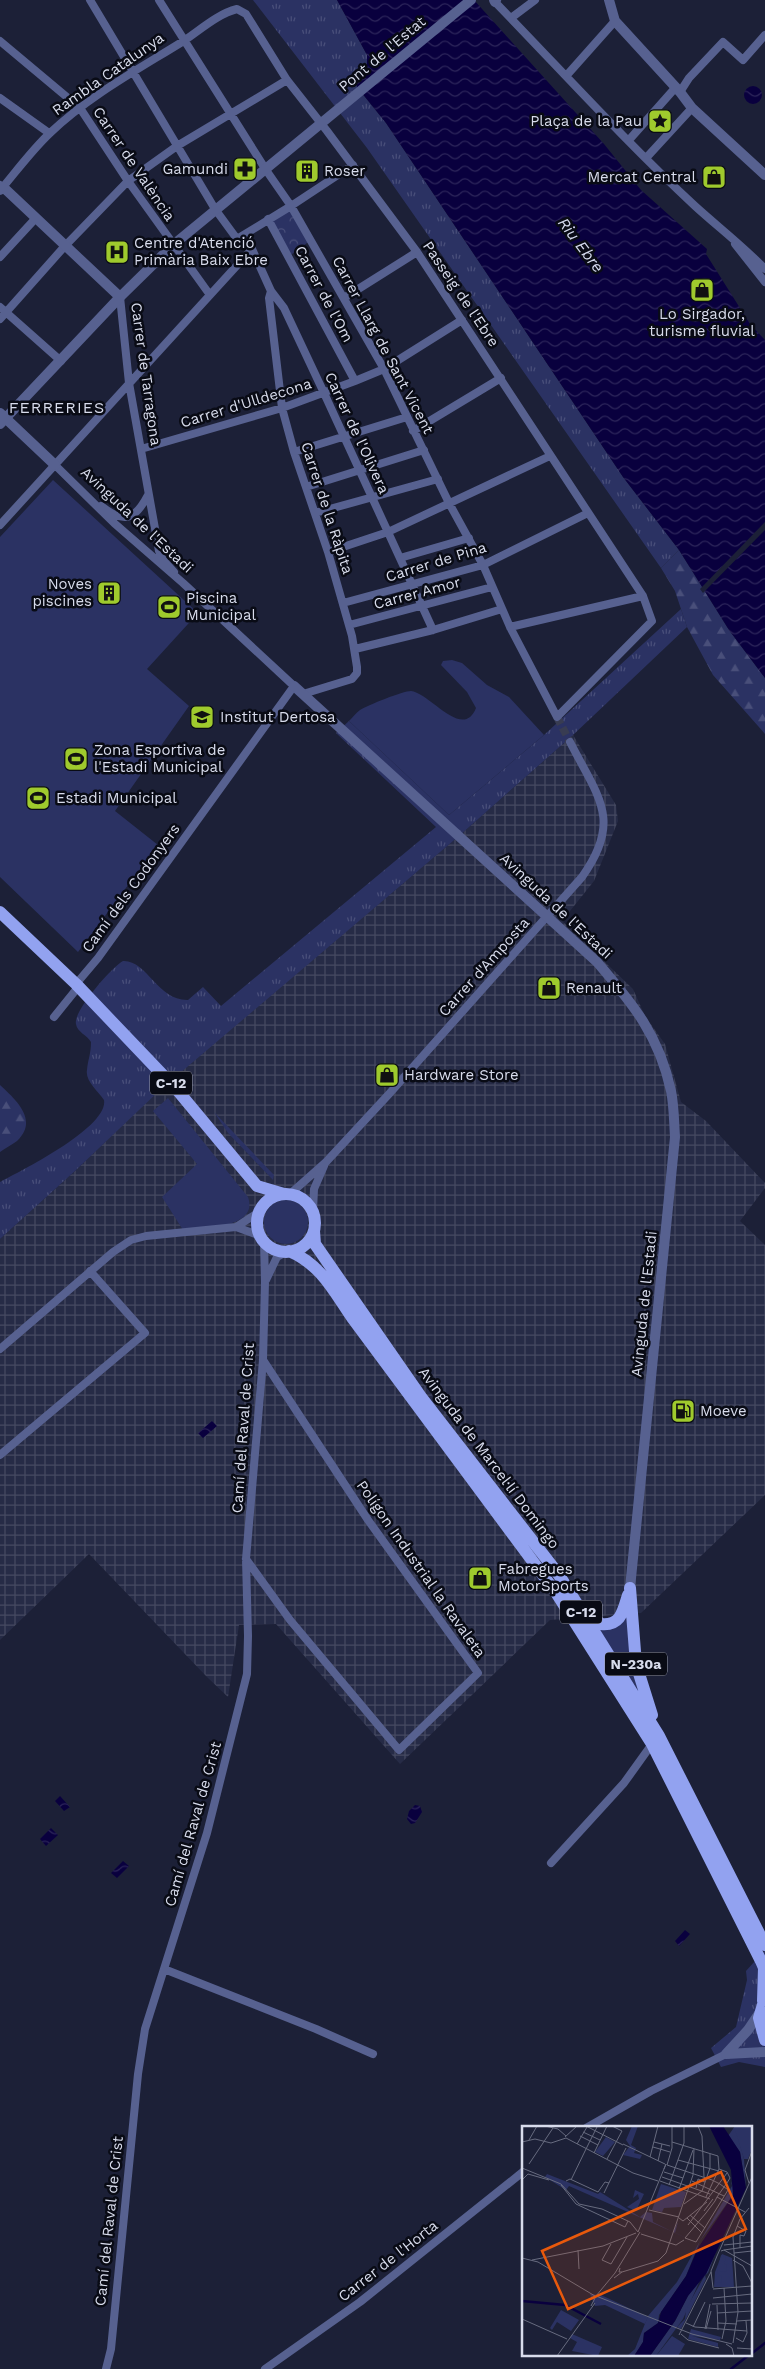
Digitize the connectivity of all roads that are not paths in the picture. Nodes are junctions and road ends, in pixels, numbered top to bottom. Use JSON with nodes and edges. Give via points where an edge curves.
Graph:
{"nodes":[{"id":1,"x":90,"y":0,"type":"edge"},
{"id":2,"x":159,"y":0,"type":"edge"},
{"id":3,"x":471,"y":0,"type":"edge"},
{"id":4,"x":535,"y":0,"type":"edge"},
{"id":5,"x":609,"y":0,"type":"edge"},
{"id":6,"x":495,"y":1,"type":"edge"},
{"id":7,"x":222,"y":15,"type":"joint"},
{"id":8,"x":512,"y":18,"type":"junction"},
{"id":9,"x":615,"y":21,"type":"junction"},
{"id":10,"x":765,"y":35,"type":"edge"},
{"id":11,"x":184,"y":40,"type":"junction"},
{"id":12,"x":0,"y":41,"type":"edge"},
{"id":13,"x":132,"y":72,"type":"junction"},
{"id":14,"x":566,"y":75,"type":"junction"},
{"id":15,"x":287,"y":80,"type":"junction"},
{"id":16,"x":678,"y":90,"type":"junction"},
{"id":17,"x":0,"y":98,"type":"edge"},
{"id":18,"x":80,"y":108,"type":"junction"},
{"id":19,"x":692,"y":108,"type":"junction"},
{"id":20,"x":231,"y":114,"type":"junction"},
{"id":21,"x":49,"y":134,"type":"junction"},
{"id":22,"x":629,"y":140,"type":"junction"},
{"id":23,"x":177,"y":146,"type":"junction"},
{"id":24,"x":646,"y":157,"type":"junction"},
{"id":25,"x":353,"y":165,"type":"junction"},
{"id":26,"x":266,"y":170,"type":"junction"},
{"id":27,"x":763,"y":170,"type":"edge"},
{"id":28,"x":128,"y":181,"type":"junction"},
{"id":29,"x":1,"y":188,"type":"edge"},
{"id":30,"x":291,"y":206,"type":"junction"},
{"id":31,"x":215,"y":209,"type":"junction"},
{"id":32,"x":35,"y":219,"type":"junction"},
{"id":33,"x":268,"y":219,"type":"junction"},
{"id":34,"x":729,"y":236,"type":"junction"},
{"id":35,"x":237,"y":239,"type":"junction"},
{"id":36,"x":173,"y":245,"type":"junction"},
{"id":37,"x":64,"y":247,"type":"junction"},
{"id":38,"x":252,"y":249,"type":"junction"},
{"id":39,"x":417,"y":252,"type":"junction"},
{"id":40,"x":0,"y":258,"type":"edge"},
{"id":41,"x":765,"y":269,"type":"edge"},
{"id":42,"x":765,"y":282,"type":"edge"},
{"id":43,"x":272,"y":291,"type":"junction"},
{"id":44,"x":210,"y":295,"type":"junction"},
{"id":45,"x":120,"y":297,"type":"junction"},
{"id":46,"x":344,"y":298,"type":"junction"},
{"id":47,"x":2,"y":313,"type":"edge"},
{"id":48,"x":462,"y":320,"type":"junction"},
{"id":49,"x":61,"y":361,"type":"junction"},
{"id":50,"x":384,"y":369,"type":"junction"},
{"id":51,"x":501,"y":378,"type":"junction"},
{"id":52,"x":355,"y":381,"type":"junction"},
{"id":53,"x":130,"y":383,"type":"junction"},
{"id":54,"x":324,"y":392,"type":"junction"},
{"id":55,"x":282,"y":408,"type":"junction"},
{"id":56,"x":407,"y":417,"type":"junction"},
{"id":57,"x":1,"y":419,"type":"edge"},
{"id":58,"x":413,"y":431,"type":"junction"},
{"id":59,"x":345,"y":438,"type":"junction"},
{"id":60,"x":141,"y":449,"type":"junction"},
{"id":61,"x":424,"y":450,"type":"junction"},
{"id":62,"x":294,"y":452,"type":"junction"},
{"id":63,"x":550,"y":456,"type":"junction"},
{"id":64,"x":55,"y":465,"type":"junction"},
{"id":65,"x":359,"y":469,"type":"junction"},
{"id":66,"x":438,"y":480,"type":"junction"},
{"id":67,"x":306,"y":486,"type":"junction"},
{"id":68,"x":80,"y":489,"type":"junction"},
{"id":69,"x":148,"y":495,"type":"junction"},
{"id":70,"x":372,"y":498,"type":"junction"},
{"id":71,"x":449,"y":503,"type":"junction"},
{"id":72,"x":315,"y":513,"type":"junction"},
{"id":73,"x":588,"y":513,"type":"junction"},
{"id":74,"x":0,"y":525,"type":"edge"},
{"id":75,"x":388,"y":532,"type":"junction"},
{"id":76,"x":468,"y":538,"type":"junction"},
{"id":77,"x":158,"y":546,"type":"junction"},
{"id":78,"x":142,"y":549,"type":"junction"},
{"id":79,"x":328,"y":552,"type":"junction"},
{"id":80,"x":400,"y":558,"type":"junction"},
{"id":81,"x":483,"y":565,"type":"junction"},
{"id":82,"x":183,"y":583,"type":"junction"},
{"id":83,"x":413,"y":584,"type":"junction"},
{"id":84,"x":492,"y":587,"type":"junction"},
{"id":85,"x":644,"y":596,"type":"junction"},
{"id":86,"x":343,"y":603,"type":"junction"},
{"id":87,"x":423,"y":605,"type":"junction"},
{"id":88,"x":502,"y":609,"type":"junction"},
{"id":89,"x":349,"y":625,"type":"junction"},
{"id":90,"x":510,"y":627,"type":"junction"},
{"id":91,"x":433,"y":630,"type":"junction"},
{"id":92,"x":355,"y":650,"type":"junction"},
{"id":93,"x":294,"y":686,"type":"junction"},
{"id":94,"x":303,"y":694,"type":"junction"},
{"id":95,"x":557,"y":717,"type":"joint"},
{"id":96,"x":570,"y":742,"type":"tunnel mouth"},
{"id":97,"x":0,"y":912,"type":"edge"},
{"id":98,"x":548,"y":916,"type":"junction"},
{"id":99,"x":77,"y":985,"type":"junction"},
{"id":100,"x":54,"y":1017,"type":"dead end"},
{"id":101,"x":326,"y":1162,"type":"junction"},
{"id":102,"x":257,"y":1186,"type":"junction"},
{"id":103,"x":287,"y":1194,"type":"junction"},
{"id":104,"x":313,"y":1210,"type":"junction"},
{"id":105,"x":260,"y":1211,"type":"junction"},
{"id":106,"x":236,"y":1227,"type":"junction"},
{"id":107,"x":314,"y":1230,"type":"junction"},
{"id":108,"x":262,"y":1238,"type":"junction"},
{"id":109,"x":288,"y":1252,"type":"junction"},
{"id":110,"x":90,"y":1272,"type":"junction"},
{"id":111,"x":265,"y":1282,"type":"junction"},
{"id":112,"x":0,"y":1349,"type":"edge"},
{"id":113,"x":263,"y":1360,"type":"junction"},
{"id":114,"x":0,"y":1455,"type":"edge"},
{"id":115,"x":246,"y":1560,"type":"junction"},
{"id":116,"x":559,"y":1575,"type":"junction"},
{"id":117,"x":630,"y":1588,"type":"junction"},
{"id":118,"x":655,"y":1740,"type":"junction"},
{"id":119,"x":551,"y":1862,"type":"dead end"},
{"id":120,"x":752,"y":1918,"type":"junction"},
{"id":121,"x":765,"y":1936,"type":"edge"},
{"id":122,"x":765,"y":1945,"type":"edge"},
{"id":123,"x":164,"y":1969,"type":"junction"},
{"id":124,"x":763,"y":2004,"type":"edge"},
{"id":125,"x":765,"y":2040,"type":"edge"},
{"id":126,"x":765,"y":2052,"type":"edge"},
{"id":127,"x":373,"y":2054,"type":"dead end"},
{"id":128,"x":726,"y":2054,"type":"junction"},
{"id":129,"x":590,"y":2126,"type":"edge"},
{"id":130,"x":522,"y":2173,"type":"edge"},
{"id":131,"x":106,"y":2369,"type":"edge"},
{"id":132,"x":265,"y":2369,"type":"edge"}],
"edges":[{"from":1,"to":13,"type":"street"},
{"from":2,"to":11,"type":"street","name":"Carrer Llarg de Sant Vicent"},
{"from":3,"to":26,"type":"street","name":"Pont de l'Estat"},
{"from":4,"to":8,"type":"street"},
{"from":5,"to":9,"type":"street"},
{"from":6,"to":8,"type":"street"},
{"from":7,"to":11,"type":"street","name":"Rambla Catalunya"},
{"from":7,"to":15,"type":"street","name":"Passeig de l'Ebre","via":[[237,9],[246,14]]},
{"from":8,"to":14,"type":"street"},
{"from":9,"to":14,"type":"street"},
{"from":9,"to":16,"type":"street"},
{"from":10,"to":16,"type":"street","via":[[742,60],[723,42]]},
{"from":11,"to":13,"type":"street","name":"Rambla Catalunya"},
{"from":11,"to":20,"type":"street","name":"Carrer Llarg de Sant Vicent"},
{"from":12,"to":18,"type":"street","name":"Carrer de València"},
{"from":13,"to":18,"type":"street","name":"Rambla Catalunya"},
{"from":13,"to":23,"type":"street"},
{"from":14,"to":22,"type":"street"},
{"from":15,"to":20,"type":"street"},
{"from":15,"to":25,"type":"street","name":"Passeig de l'Ebre"},
{"from":16,"to":19,"type":"street"},
{"from":16,"to":22,"type":"street"},
{"from":17,"to":21,"type":"street"},
{"from":18,"to":21,"type":"street","name":"Rambla Catalunya"},
{"from":18,"to":28,"type":"street","name":"Carrer de València"},
{"from":19,"to":24,"type":"street"},
{"from":19,"to":27,"type":"street"},
{"from":20,"to":23,"type":"street"},
{"from":20,"to":26,"type":"street","name":"Carrer Llarg de Sant Vicent"},
{"from":21,"to":29,"type":"street","name":"Rambla Catalunya"},
{"from":22,"to":24,"type":"street"},
{"from":23,"to":28,"type":"street"},
{"from":23,"to":31,"type":"street"},
{"from":24,"to":34,"type":"street"},
{"from":25,"to":30,"type":"street"},
{"from":25,"to":39,"type":"street","name":"Passeig de l'Ebre"},
{"from":26,"to":30,"type":"street","name":"Carrer Llarg de Sant Vicent"},
{"from":26,"to":31,"type":"street","name":"Pont de l'Estat"},
{"from":28,"to":36,"type":"street","name":"Carrer de València"},
{"from":28,"to":37,"type":"street"},
{"from":29,"to":32,"type":"street","name":"Carrer de Tarragona"},
{"from":30,"to":33,"type":"street"},
{"from":30,"to":46,"type":"street","name":"Carrer Llarg de Sant Vicent"},
{"from":31,"to":35,"type":"street"},
{"from":31,"to":36,"type":"street","name":"Pont de l'Estat"},
{"from":32,"to":37,"type":"street","name":"Carrer de Tarragona"},
{"from":32,"to":40,"type":"street"},
{"from":33,"to":35,"type":"street"},
{"from":33,"to":52,"type":"street","name":"Carrer de l'Om"},
{"from":34,"to":41,"type":"street"},
{"from":34,"to":42,"type":"street"},
{"from":35,"to":38,"type":"street"},
{"from":36,"to":44,"type":"street","name":"Carrer de València"},
{"from":36,"to":45,"type":"street","name":"Pont de l'Estat"},
{"from":37,"to":45,"type":"street","name":"Carrer de Tarragona"},
{"from":37,"to":47,"type":"street"},
{"from":38,"to":43,"type":"street","name":"Carrer de l'Olivera"},
{"from":38,"to":44,"type":"street"},
{"from":39,"to":46,"type":"street"},
{"from":39,"to":48,"type":"street","name":"Passeig de l'Ebre"},
{"from":43,"to":54,"type":"street","name":"Carrer de l'Olivera","via":[[284,308]]},
{"from":43,"to":55,"type":"street","name":"Carrer de la Ràpita","via":[[269,298]]},
{"from":44,"to":53,"type":"street"},
{"from":45,"to":49,"type":"street","name":"Pont de l'Estat"},
{"from":45,"to":53,"type":"street","name":"Carrer de Tarragona"},
{"from":46,"to":50,"type":"street","name":"Carrer Llarg de Sant Vicent"},
{"from":47,"to":49,"type":"street"},
{"from":48,"to":50,"type":"street","name":"Carrer d'Ulldecona"},
{"from":48,"to":51,"type":"street","name":"Passeig de l'Ebre"},
{"from":49,"to":57,"type":"street","name":"Pont de l'Estat"},
{"from":50,"to":52,"type":"street","name":"Carrer d'Ulldecona"},
{"from":50,"to":56,"type":"street","name":"Carrer Llarg de Sant Vicent"},
{"from":51,"to":58,"type":"street"},
{"from":51,"to":63,"type":"street","name":"Passeig de l'Ebre"},
{"from":52,"to":54,"type":"street","name":"Carrer d'Ulldecona"},
{"from":53,"to":60,"type":"street","name":"Carrer de Tarragona"},
{"from":53,"to":64,"type":"street"},
{"from":54,"to":55,"type":"street","name":"Carrer d'Ulldecona"},
{"from":54,"to":59,"type":"street","name":"Carrer de l'Olivera"},
{"from":55,"to":60,"type":"street","name":"Carrer d'Ulldecona"},
{"from":55,"to":62,"type":"street","name":"Carrer de la Ràpita"},
{"from":56,"to":58,"type":"street","name":"Carrer Llarg de Sant Vicent"},
{"from":56,"to":59,"type":"street"},
{"from":57,"to":64,"type":"street"},
{"from":58,"to":61,"type":"street","name":"Carrer Llarg de Sant Vicent"},
{"from":59,"to":62,"type":"street"},
{"from":59,"to":65,"type":"street","name":"Carrer de l'Olivera"},
{"from":60,"to":69,"type":"street","name":"Carrer de Tarragona"},
{"from":61,"to":65,"type":"street"},
{"from":61,"to":66,"type":"street","name":"Carrer Llarg de Sant Vicent"},
{"from":62,"to":67,"type":"street","name":"Carrer de la Ràpita"},
{"from":63,"to":71,"type":"street"},
{"from":63,"to":73,"type":"street","name":"Passeig de l'Ebre"},
{"from":64,"to":68,"type":"street","name":"Avinguda de l'Estadi"},
{"from":64,"to":74,"type":"street"},
{"from":65,"to":67,"type":"street"},
{"from":65,"to":70,"type":"street","name":"Carrer de l'Olivera"},
{"from":66,"to":70,"type":"street"},
{"from":66,"to":71,"type":"street","name":"Carrer Llarg de Sant Vicent"},
{"from":67,"to":72,"type":"street","name":"Carrer de la Ràpita"},
{"from":68,"to":69,"type":"street","via":[[115,516],[124,518],[139,510]]},
{"from":68,"to":78,"type":"street","name":"Avinguda de l'Estadi"},
{"from":69,"to":77,"type":"street","name":"Carrer de Tarragona"},
{"from":70,"to":72,"type":"street"},
{"from":70,"to":75,"type":"street","name":"Carrer de l'Olivera"},
{"from":71,"to":75,"type":"street"},
{"from":71,"to":76,"type":"street","name":"Carrer Llarg de Sant Vicent"},
{"from":72,"to":79,"type":"street","name":"Carrer de la Ràpita"},
{"from":73,"to":81,"type":"street","name":"Carrer de Pina"},
{"from":73,"to":85,"type":"street","name":"Passeig de l'Ebre"},
{"from":75,"to":79,"type":"street"},
{"from":75,"to":80,"type":"street","name":"Carrer de l'Olivera"},
{"from":76,"to":80,"type":"street"},
{"from":76,"to":81,"type":"street","name":"Carrer Llarg de Sant Vicent"},
{"from":77,"to":78,"type":"street"},
{"from":77,"to":82,"type":"street","name":"Carrer de Tarragona","via":[[163,560]]},
{"from":78,"to":82,"type":"street","name":"Avinguda de l'Estadi"},
{"from":79,"to":86,"type":"street","name":"Carrer de la Ràpita"},
{"from":80,"to":83,"type":"street","name":"Carrer de l'Olivera"},
{"from":81,"to":83,"type":"street","name":"Carrer de Pina"},
{"from":81,"to":84,"type":"street","name":"Carrer Llarg de Sant Vicent"},
{"from":82,"to":93,"type":"street","name":"Avinguda de l'Estadi"},
{"from":83,"to":86,"type":"street","name":"Carrer de Pina"},
{"from":83,"to":87,"type":"street","name":"Carrer de l'Olivera"},
{"from":84,"to":87,"type":"street","name":"Carrer Amor"},
{"from":84,"to":88,"type":"street","name":"Carrer Llarg de Sant Vicent"},
{"from":85,"to":90,"type":"street"},
{"from":85,"to":95,"type":"street","name":"Passeig de l'Ebre","via":[[652,621]]},
{"from":86,"to":89,"type":"street","name":"Carrer de la Ràpita"},
{"from":87,"to":89,"type":"street","name":"Carrer Amor"},
{"from":87,"to":91,"type":"street","name":"Carrer de l'Olivera"},
{"from":88,"to":90,"type":"street","name":"Carrer Llarg de Sant Vicent"},
{"from":88,"to":91,"type":"street"},
{"from":89,"to":92,"type":"street","name":"Carrer de la Ràpita"},
{"from":90,"to":95,"type":"street","name":"Carrer Llarg de Sant Vicent"},
{"from":91,"to":92,"type":"street"},
{"from":92,"to":94,"type":"street","name":"Carrer de la Ràpita","via":[[357,673],[352,679]]},
{"from":93,"to":94,"type":"street","name":"Avinguda de l'Estadi","number":"N-230a"},
{"from":93,"to":99,"type":"street","name":"Camí dels Codonyers"},
{"from":94,"to":98,"type":"street","name":"Avinguda de l'Estadi","number":"N-230a"},
{"from":96,"to":98,"type":"street","name":"Carrer d'Amposta","via":[[602,805],[603,840],[596,858]]},
{"from":97,"to":99,"type":"main road","number":"C-12"},
{"from":98,"to":101,"type":"street","name":"Carrer d'Amposta"},
{"from":98,"to":117,"type":"street","name":"Avinguda de l'Estadi","number":"N-230a","via":[[597,962],[635,1007],[659,1048],[672,1092],[675,1137]]},
{"from":99,"to":100,"type":"street","name":"Camí dels Codonyers"},
{"from":99,"to":102,"type":"main road","number":"C-12","via":[[178,1091]]},
{"from":101,"to":103,"type":"street"},
{"from":101,"to":104,"type":"street","via":[[314,1189]]},
{"from":102,"to":103,"type":"main road"},
{"from":102,"to":105,"type":"main road","number":"C-12"},
{"from":103,"to":104,"type":"main road","via":[[304,1199]]},
{"from":103,"to":105,"type":"main road","via":[[266,1202]]},
{"from":104,"to":107,"type":"main road","number":"C-12"},
{"from":105,"to":106,"type":"street"},
{"from":105,"to":108,"type":"main road","number":"C-12","via":[[258,1228]]},
{"from":106,"to":108,"type":"street"},
{"from":106,"to":110,"type":"street","via":[[131,1240]]},
{"from":107,"to":109,"type":"main road","via":[[302,1247]]},
{"from":107,"to":116,"type":"main road","name":"Avinguda de Marcel·lí Domingo","number":"C-12","via":[[315,1244],[421,1397]]},
{"from":108,"to":109,"type":"main road","number":"C-12","via":[[274,1249]]},
{"from":108,"to":111,"type":"street","name":"Camí del Raval de Crist"},
{"from":109,"to":111,"type":"street","via":[[277,1257]]},
{"from":109,"to":118,"type":"main road","number":"C-12","via":[[312,1263],[321,1273],[557,1594]]},
{"from":110,"to":112,"type":"street"},
{"from":110,"to":114,"type":"street","via":[[145,1333]]},
{"from":111,"to":113,"type":"street","name":"Camí del Raval de Crist"},
{"from":113,"to":115,"type":"street","name":"Camí del Raval de Crist"},
{"from":113,"to":115,"type":"street","name":"Polígon Industrial la Ravaleta","via":[[368,1520],[478,1673],[399,1750],[290,1620]]},
{"from":115,"to":123,"type":"street","name":"Camí del Raval de Crist","via":[[247,1674],[207,1834]]},
{"from":116,"to":117,"type":"main road","number":"N-230a","via":[[601,1624],[615,1623],[621,1618]]},
{"from":116,"to":118,"type":"main road","name":"Avinguda de Marcel·lí Domingo","number":"C-12"},
{"from":117,"to":118,"type":"main road","number":"N-230a","via":[[636,1664]]},
{"from":118,"to":119,"type":"street","via":[[624,1783]]},
{"from":118,"to":120,"type":"main road","name":"Avinguda de Marcel·lí Domingo","number":"C-12"},
{"from":118,"to":124,"type":"main road","number":"C-12","via":[[762,1960]]},
{"from":120,"to":121,"type":"main road"},
{"from":120,"to":122,"type":"main road","number":"C-12"},
{"from":123,"to":127,"type":"street"},
{"from":123,"to":131,"type":"street","name":"Camí del Raval de Crist","via":[[145,2029],[138,2074],[111,2349]]},
{"from":124,"to":125,"type":"main road","number":"C-12","via":[[759,2024]]},
{"from":124,"to":128,"type":"street","via":[[748,2030]]},
{"from":126,"to":128,"type":"street"},
{"from":128,"to":129,"type":"street"},
{"from":130,"to":132,"type":"street","name":"Carrer de l'Horta","via":[[366,2297]]}]}
